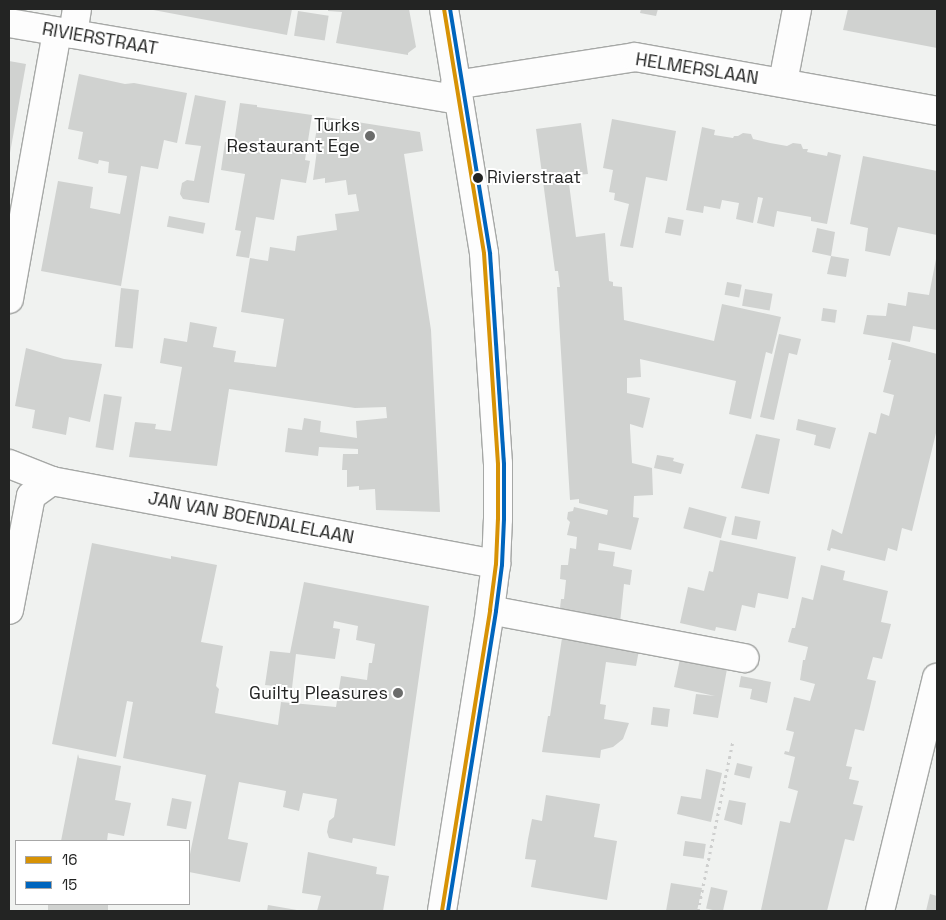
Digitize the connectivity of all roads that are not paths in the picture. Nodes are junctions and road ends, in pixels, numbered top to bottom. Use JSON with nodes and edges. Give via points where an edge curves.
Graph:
{"nodes":[{"id":1,"x":444,"y":9,"type":"edge"},
{"id":2,"x":797,"y":9,"type":"edge"},
{"id":3,"x":9,"y":23,"type":"edge"},
{"id":4,"x":69,"y":25,"type":"edge"},
{"id":5,"x":783,"y":82,"type":"junction"},
{"id":6,"x":457,"y":93,"type":"junction"},
{"id":7,"x":937,"y":111,"type":"edge"},
{"id":8,"x":9,"y":299,"type":"edge"},
{"id":9,"x":9,"y":464,"type":"edge"},
{"id":10,"x":52,"y":481,"type":"junction"},
{"id":11,"x":496,"y":564,"type":"junction"},
{"id":12,"x":9,"y":610,"type":"edge"},
{"id":13,"x":490,"y":610,"type":"junction"},
{"id":14,"x":745,"y":658,"type":"dead end"},
{"id":15,"x":937,"y":678,"type":"edge"},
{"id":16,"x":442,"y":911,"type":"edge"},
{"id":17,"x":880,"y":911,"type":"edge"}],
"edges":[{"from":1,"to":6,"type":"street"},
{"from":2,"to":5,"type":"street"},
{"from":3,"to":4,"type":"street","name":"RIVIERSTRAAT"},
{"from":4,"to":6,"type":"street","name":"RIVIERSTRAAT"},
{"from":4,"to":8,"type":"street"},
{"from":5,"to":6,"type":"street","name":"HELMERSLAAN","via":[[635,57]]},
{"from":5,"to":7,"type":"street","name":"HELMERSLAAN"},
{"from":6,"to":11,"type":"street","via":[[484,253],[498,464]]},
{"from":9,"to":10,"type":"street","name":"JAN VAN BOENDALELAAN"},
{"from":10,"to":11,"type":"street","name":"JAN VAN BOENDALELAAN"},
{"from":10,"to":12,"type":"street","via":[[31,496]]},
{"from":11,"to":13,"type":"street"},
{"from":13,"to":14,"type":"street"},
{"from":13,"to":16,"type":"street"},
{"from":15,"to":17,"type":"street"}]}
